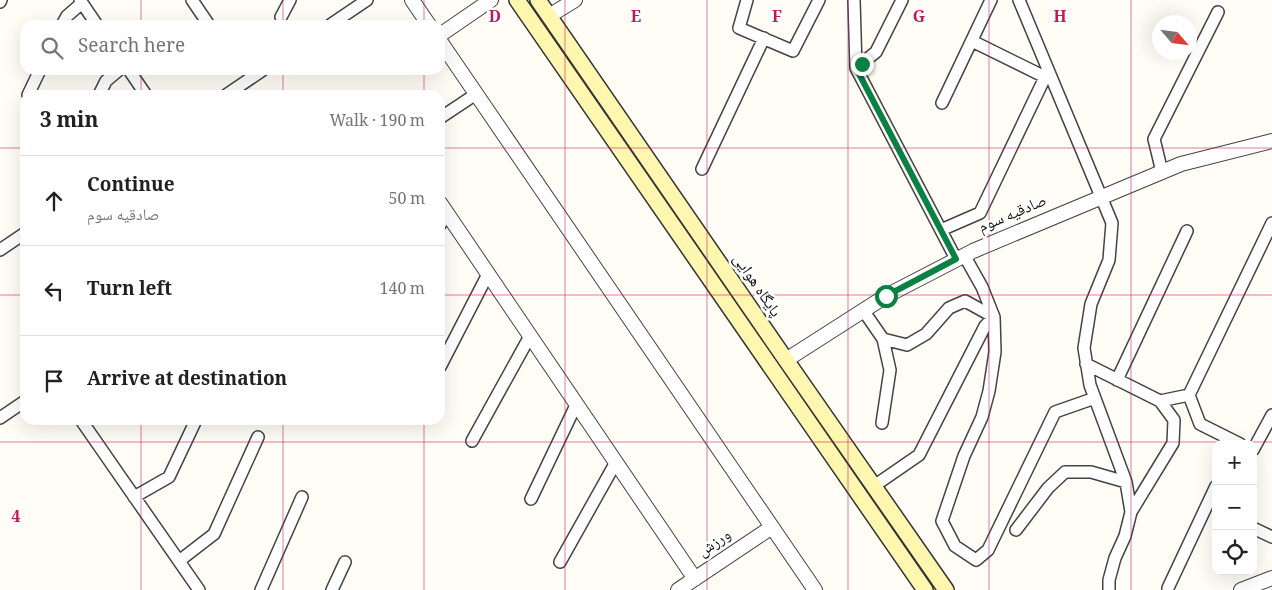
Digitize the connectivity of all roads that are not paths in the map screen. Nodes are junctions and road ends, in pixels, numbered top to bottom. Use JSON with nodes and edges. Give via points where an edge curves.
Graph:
{"nodes":[{"id":1,"x":192,"y":0,"type":"edge"},
{"id":2,"x":290,"y":0,"type":"edge"},
{"id":3,"x":367,"y":0,"type":"edge"},
{"id":4,"x":412,"y":0,"type":"edge"},
{"id":5,"x":491,"y":0,"type":"edge"},
{"id":6,"x":517,"y":0,"type":"edge"},
{"id":7,"x":538,"y":0,"type":"edge"},
{"id":8,"x":575,"y":0,"type":"edge"},
{"id":9,"x":747,"y":0,"type":"edge"},
{"id":10,"x":820,"y":0,"type":"edge"},
{"id":11,"x":854,"y":0,"type":"edge"},
{"id":12,"x":991,"y":0,"type":"edge"},
{"id":13,"x":1020,"y":0,"type":"edge"},
{"id":14,"x":81,"y":1,"type":"edge"},
{"id":15,"x":898,"y":1,"type":"edge"},
{"id":16,"x":1218,"y":12,"type":"dead end"},
{"id":17,"x":549,"y":16,"type":"junction"},
{"id":18,"x":281,"y":17,"type":"dead end"},
{"id":19,"x":65,"y":20,"type":"edge"},
{"id":20,"x":94,"y":20,"type":"edge"},
{"id":21,"x":206,"y":20,"type":"edge"},
{"id":22,"x":337,"y":20,"type":"edge"},
{"id":23,"x":426,"y":20,"type":"edge"},
{"id":24,"x":535,"y":25,"type":"junction"},
{"id":25,"x":445,"y":32,"type":"edge"},
{"id":26,"x":764,"y":38,"type":"junction"},
{"id":27,"x":972,"y":41,"type":"junction"},
{"id":28,"x":445,"y":48,"type":"edge"},
{"id":29,"x":856,"y":68,"type":"junction"},
{"id":30,"x":1047,"y":74,"type":"junction"},
{"id":31,"x":38,"y":75,"type":"edge"},
{"id":32,"x":113,"y":75,"type":"edge"},
{"id":33,"x":132,"y":75,"type":"edge"},
{"id":34,"x":244,"y":75,"type":"edge"},
{"id":35,"x":255,"y":75,"type":"edge"},
{"id":36,"x":247,"y":80,"type":"junction"},
{"id":37,"x":31,"y":90,"type":"edge"},
{"id":38,"x":102,"y":90,"type":"edge"},
{"id":39,"x":143,"y":90,"type":"edge"},
{"id":40,"x":233,"y":90,"type":"edge"},
{"id":41,"x":476,"y":94,"type":"junction"},
{"id":42,"x":942,"y":104,"type":"dead end"},
{"id":43,"x":445,"y":115,"type":"edge"},
{"id":44,"x":1272,"y":141,"type":"edge"},
{"id":45,"x":702,"y":169,"type":"dead end"},
{"id":46,"x":1162,"y":172,"type":"junction"},
{"id":47,"x":1100,"y":197,"type":"junction"},
{"id":48,"x":445,"y":218,"type":"edge"},
{"id":49,"x":1272,"y":223,"type":"edge"},
{"id":50,"x":941,"y":230,"type":"junction"},
{"id":51,"x":1187,"y":231,"type":"dead end"},
{"id":52,"x":20,"y":236,"type":"edge"},
{"id":53,"x":0,"y":250,"type":"edge"},
{"id":54,"x":960,"y":257,"type":"junction"},
{"id":55,"x":488,"y":274,"type":"junction"},
{"id":56,"x":863,"y":310,"type":"junction"},
{"id":57,"x":994,"y":317,"type":"junction"},
{"id":58,"x":530,"y":336,"type":"junction"},
{"id":59,"x":883,"y":338,"type":"junction"},
{"id":60,"x":445,"y":357,"type":"edge"},
{"id":61,"x":786,"y":360,"type":"junction"},
{"id":62,"x":1086,"y":364,"type":"junction"},
{"id":63,"x":772,"y":370,"type":"junction"},
{"id":64,"x":1117,"y":380,"type":"junction"},
{"id":65,"x":1189,"y":395,"type":"junction"},
{"id":66,"x":1095,"y":398,"type":"junction"},
{"id":67,"x":1160,"y":401,"type":"junction"},
{"id":68,"x":20,"y":404,"type":"edge"},
{"id":69,"x":576,"y":405,"type":"junction"},
{"id":70,"x":1272,"y":415,"type":"edge"},
{"id":71,"x":0,"y":418,"type":"edge"},
{"id":72,"x":882,"y":423,"type":"dead end"},
{"id":73,"x":84,"y":425,"type":"edge"},
{"id":74,"x":194,"y":425,"type":"edge"},
{"id":75,"x":258,"y":436,"type":"dead end"},
{"id":76,"x":1231,"y":440,"type":"edge"},
{"id":77,"x":472,"y":441,"type":"dead end"},
{"id":78,"x":1257,"y":443,"type":"edge"},
{"id":79,"x":616,"y":462,"type":"junction"},
{"id":80,"x":1126,"y":482,"type":"junction"},
{"id":81,"x":874,"y":486,"type":"junction"},
{"id":82,"x":134,"y":497,"type":"junction"},
{"id":83,"x":302,"y":497,"type":"dead end"},
{"id":84,"x":531,"y":499,"type":"dead end"},
{"id":85,"x":1211,"y":507,"type":"edge"},
{"id":86,"x":1131,"y":512,"type":"junction"},
{"id":87,"x":772,"y":527,"type":"junction"},
{"id":88,"x":1016,"y":530,"type":"dead end"},
{"id":89,"x":1257,"y":530,"type":"edge"},
{"id":90,"x":1272,"y":537,"type":"edge"},
{"id":91,"x":179,"y":561,"type":"junction"},
{"id":92,"x":345,"y":562,"type":"dead end"},
{"id":93,"x":560,"y":562,"type":"dead end"},
{"id":94,"x":1272,"y":578,"type":"edge"},
{"id":95,"x":695,"y":579,"type":"junction"},
{"id":96,"x":199,"y":590,"type":"edge"},
{"id":97,"x":261,"y":590,"type":"edge"},
{"id":98,"x":332,"y":590,"type":"edge"},
{"id":99,"x":678,"y":590,"type":"edge"},
{"id":100,"x":815,"y":590,"type":"edge"},
{"id":101,"x":925,"y":590,"type":"edge"},
{"id":102,"x":946,"y":590,"type":"edge"},
{"id":103,"x":1109,"y":590,"type":"edge"},
{"id":104,"x":1168,"y":590,"type":"edge"},
{"id":105,"x":1241,"y":590,"type":"edge"}],
"edges":[{"from":1,"to":21,"type":"street"},
{"from":2,"to":18,"type":"street"},
{"from":3,"to":22,"type":"street"},
{"from":4,"to":23,"type":"street"},
{"from":5,"to":25,"type":"street"},
{"from":6,"to":24,"type":"main road","name":"پایگاه هوایی"},
{"from":7,"to":17,"type":"main road","name":"پایگاه هوایی"},
{"from":8,"to":17,"type":"street"},
{"from":9,"to":26,"type":"street","via":[[738,28]]},
{"from":10,"to":26,"type":"street","via":[[793,51]]},
{"from":11,"to":29,"type":"street"},
{"from":12,"to":27,"type":"street"},
{"from":13,"to":30,"type":"street"},
{"from":14,"to":19,"type":"street"},
{"from":14,"to":20,"type":"street"},
{"from":15,"to":29,"type":"street","via":[[876,52]]},
{"from":16,"to":46,"type":"street","via":[[1154,139]]},
{"from":17,"to":24,"type":"main road"},
{"from":17,"to":61,"type":"main road","name":"پایگاه هوایی"},
{"from":24,"to":63,"type":"main road","name":"پایگاه هوایی"},
{"from":26,"to":45,"type":"street"},
{"from":27,"to":30,"type":"street"},
{"from":27,"to":42,"type":"street"},
{"from":28,"to":41,"type":"street"},
{"from":29,"to":50,"type":"street"},
{"from":30,"to":47,"type":"street"},
{"from":30,"to":50,"type":"street","via":[[980,213]]},
{"from":31,"to":37,"type":"street"},
{"from":32,"to":38,"type":"street"},
{"from":33,"to":39,"type":"street"},
{"from":34,"to":36,"type":"street"},
{"from":35,"to":36,"type":"street"},
{"from":36,"to":40,"type":"street"},
{"from":41,"to":43,"type":"street"},
{"from":41,"to":87,"type":"street"},
{"from":44,"to":46,"type":"street","name":"صادقیه سوم","via":[[1181,164]]},
{"from":46,"to":47,"type":"street","name":"صادقیه سوم"},
{"from":47,"to":54,"type":"street","name":"صادقیه سوم"},
{"from":47,"to":62,"type":"street","via":[[1112,223],[1109,260],[1091,304],[1084,348]]},
{"from":48,"to":55,"type":"street"},
{"from":49,"to":65,"type":"street"},
{"from":50,"to":54,"type":"street"},
{"from":51,"to":64,"type":"street"},
{"from":52,"to":53,"type":"street"},
{"from":54,"to":56,"type":"street","name":"صادقیه سوم"},
{"from":54,"to":57,"type":"street","via":[[982,287]]},
{"from":55,"to":58,"type":"street"},
{"from":55,"to":60,"type":"street"},
{"from":56,"to":59,"type":"street"},
{"from":56,"to":61,"type":"street","name":"صادقیه سوم"},
{"from":57,"to":59,"type":"street","via":[[965,301],[948,308],[926,334],[907,345]]},
{"from":57,"to":66,"type":"street","via":[[995,352],[989,390],[982,417],[964,456],[942,521],[955,546],[976,560],[988,550],[1054,412]]},
{"from":57,"to":81,"type":"street","via":[[985,326],[919,455]]},
{"from":58,"to":69,"type":"street"},
{"from":58,"to":77,"type":"street"},
{"from":59,"to":72,"type":"street","via":[[890,370]]},
{"from":61,"to":63,"type":"main road"},
{"from":61,"to":81,"type":"main road","name":"پایگاه هوایی"},
{"from":62,"to":64,"type":"street"},
{"from":62,"to":66,"type":"street"},
{"from":63,"to":101,"type":"main road","name":"پایگاه هوایی"},
{"from":64,"to":67,"type":"street"},
{"from":65,"to":67,"type":"street"},
{"from":65,"to":76,"type":"street","via":[[1200,424]]},
{"from":66,"to":80,"type":"street"},
{"from":67,"to":86,"type":"street","via":[[1174,420],[1173,442]]},
{"from":68,"to":71,"type":"street"},
{"from":69,"to":79,"type":"street"},
{"from":69,"to":84,"type":"street"},
{"from":70,"to":78,"type":"street"},
{"from":73,"to":82,"type":"street"},
{"from":74,"to":82,"type":"street","via":[[169,477]]},
{"from":75,"to":91,"type":"street","via":[[214,534]]},
{"from":79,"to":93,"type":"street"},
{"from":79,"to":95,"type":"street"},
{"from":80,"to":86,"type":"street"},
{"from":80,"to":88,"type":"street","via":[[1091,472],[1065,472],[1048,488]]},
{"from":81,"to":102,"type":"main road","name":"پایگاه هوایی"},
{"from":82,"to":91,"type":"street"},
{"from":83,"to":97,"type":"street"},
{"from":85,"to":104,"type":"street"},
{"from":86,"to":103,"type":"street","via":[[1115,558]]},
{"from":87,"to":95,"type":"street","name":"ورزش"},
{"from":87,"to":100,"type":"street"},
{"from":89,"to":90,"type":"street"},
{"from":91,"to":96,"type":"street"},
{"from":92,"to":98,"type":"street"},
{"from":94,"to":105,"type":"street"},
{"from":95,"to":99,"type":"street","name":"ورزش"}]}
